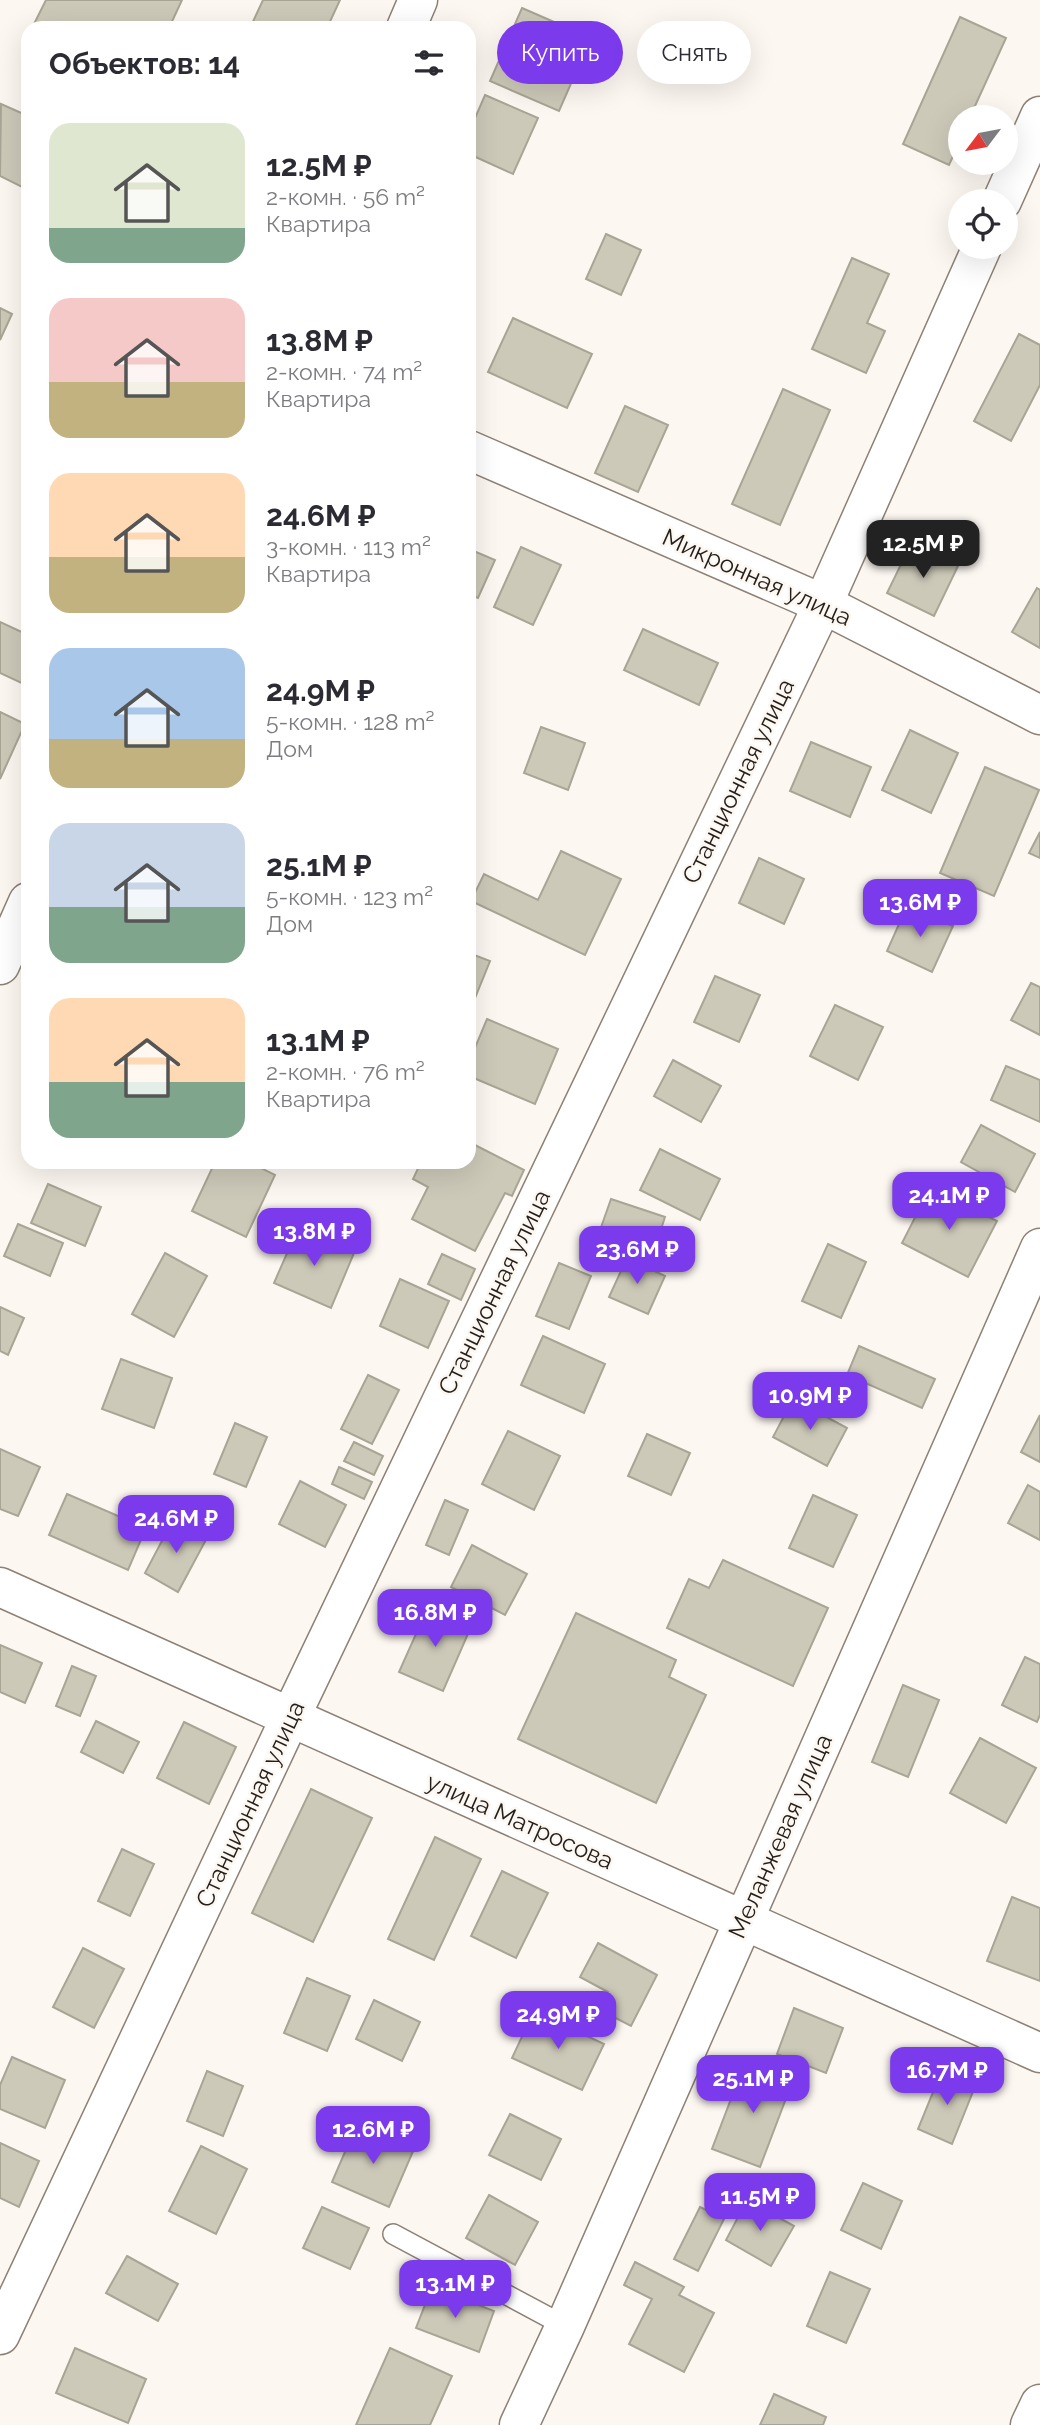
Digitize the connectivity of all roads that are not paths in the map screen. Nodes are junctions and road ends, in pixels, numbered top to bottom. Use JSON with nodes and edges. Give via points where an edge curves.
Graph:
{"nodes":[{"id":1,"x":418,"y":0,"type":"edge"},
{"id":2,"x":409,"y":21,"type":"edge"},
{"id":3,"x":1040,"y":116,"type":"edge"},
{"id":4,"x":1007,"y":189,"type":"edge"},
{"id":5,"x":977,"y":259,"type":"edge"},
{"id":6,"x":476,"y":453,"type":"edge"},
{"id":7,"x":823,"y":604,"type":"junction"},
{"id":8,"x":1040,"y":715,"type":"edge"},
{"id":9,"x":21,"y":918,"type":"edge"},
{"id":10,"x":0,"y":965,"type":"edge"},
{"id":11,"x":1040,"y":1248,"type":"edge"},
{"id":12,"x":0,"y":1587,"type":"edge"},
{"id":13,"x":290,"y":1718,"type":"junction"},
{"id":14,"x":743,"y":1920,"type":"junction"},
{"id":15,"x":1040,"y":2053,"type":"edge"},
{"id":16,"x":393,"y":2234,"type":"dead end"},
{"id":17,"x":565,"y":2326,"type":"junction"},
{"id":18,"x":0,"y":2335,"type":"edge"},
{"id":19,"x":1040,"y":2404,"type":"edge"},
{"id":20,"x":520,"y":2425,"type":"edge"},
{"id":21,"x":1030,"y":2425,"type":"edge"}],
"edges":[{"from":1,"to":2,"type":"street"},
{"from":3,"to":4,"type":"street"},
{"from":5,"to":7,"type":"street","name":"Станционная улица"},
{"from":6,"to":7,"type":"street","name":"Микронная улица"},
{"from":7,"to":8,"type":"street","name":"Микронная улица"},
{"from":7,"to":13,"type":"street","name":"Станционная улица"},
{"from":9,"to":10,"type":"street"},
{"from":11,"to":14,"type":"street","name":"Меланжевая улица"},
{"from":12,"to":13,"type":"street","name":"улица Матросова"},
{"from":13,"to":14,"type":"street","name":"улица Матросова"},
{"from":13,"to":18,"type":"street","name":"Станционная улица"},
{"from":14,"to":15,"type":"street","name":"улица Матросова"},
{"from":14,"to":17,"type":"street","name":"Меланжевая улица"},
{"from":16,"to":17,"type":"lane"},
{"from":17,"to":20,"type":"street","name":"Меланжевая улица"},
{"from":19,"to":21,"type":"street"}]}
